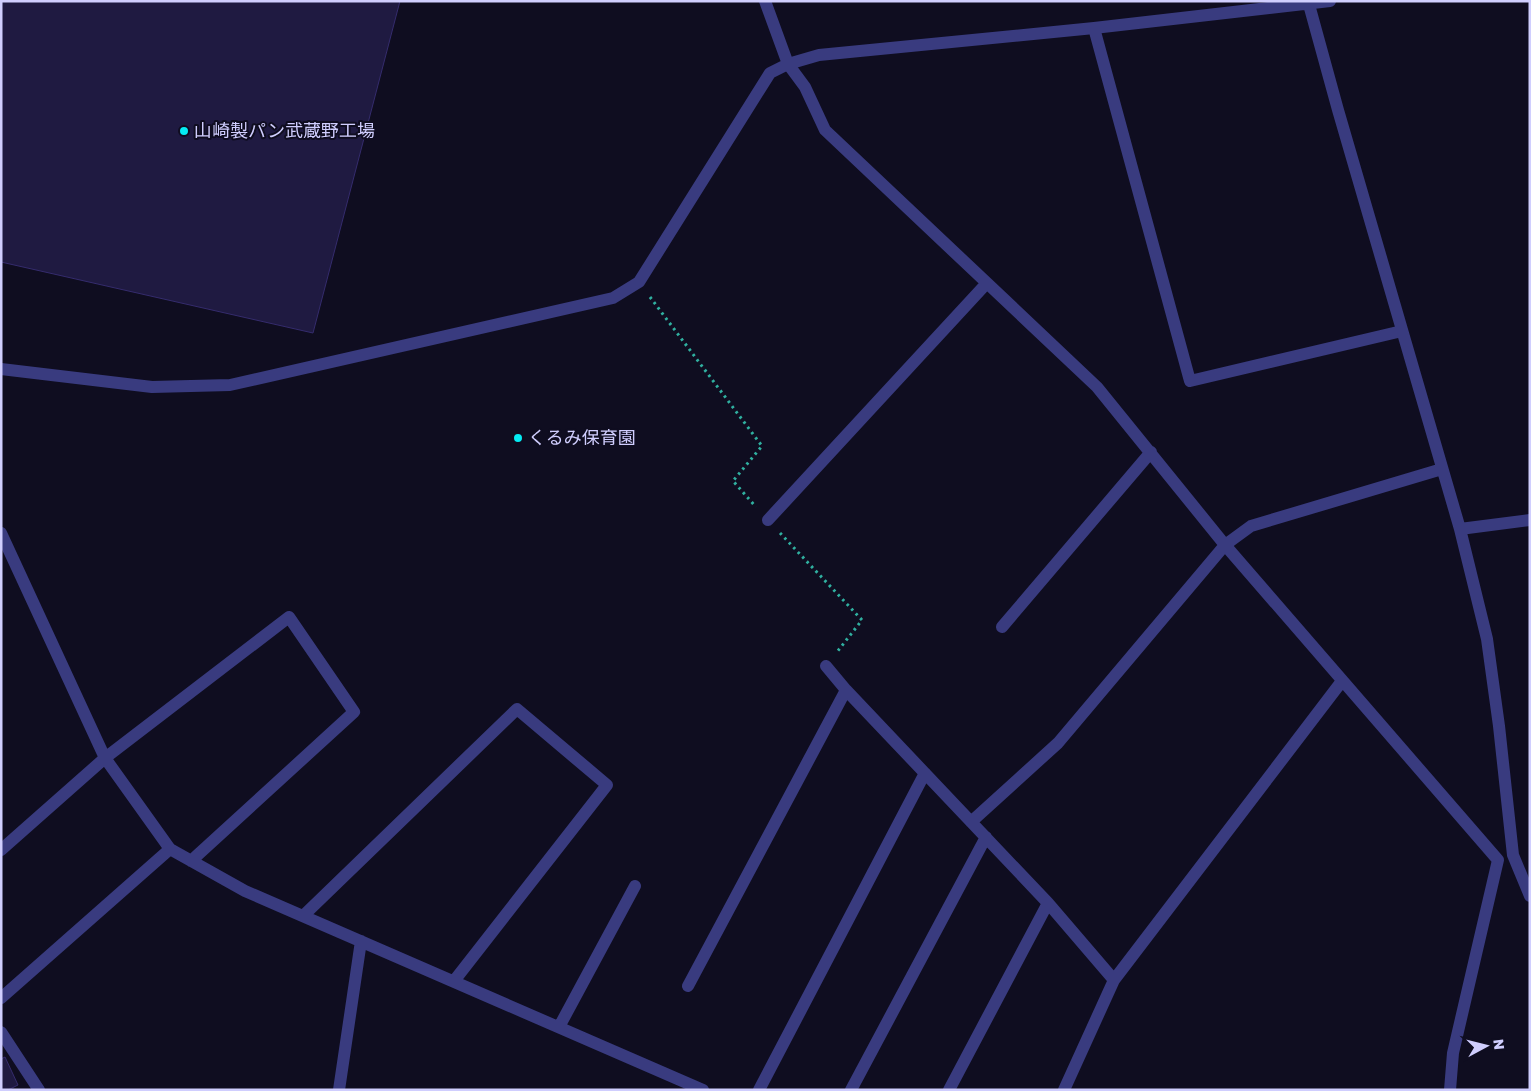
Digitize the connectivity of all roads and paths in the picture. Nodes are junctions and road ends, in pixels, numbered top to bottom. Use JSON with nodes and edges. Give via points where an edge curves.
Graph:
{"nodes":[{"id":1,"x":765,"y":1,"type":"edge"},
{"id":2,"x":1330,"y":1,"type":"edge"},
{"id":3,"x":1308,"y":2,"type":"edge"},
{"id":4,"x":1094,"y":28,"type":"junction"},
{"id":5,"x":788,"y":64,"type":"junction"},
{"id":6,"x":639,"y":282,"type":"junction"},
{"id":7,"x":986,"y":284,"type":"junction"},
{"id":8,"x":1402,"y":331,"type":"junction"},
{"id":9,"x":1,"y":369,"type":"edge"},
{"id":10,"x":1151,"y":452,"type":"junction"},
{"id":11,"x":1442,"y":469,"type":"junction"},
{"id":12,"x":768,"y":520,"type":"junction"},
{"id":13,"x":1530,"y":520,"type":"edge"},
{"id":14,"x":1460,"y":529,"type":"junction"},
{"id":15,"x":1,"y":533,"type":"edge"},
{"id":16,"x":1225,"y":545,"type":"junction"},
{"id":17,"x":1002,"y":627,"type":"dead end"},
{"id":18,"x":826,"y":666,"type":"joint"},
{"id":19,"x":1342,"y":681,"type":"junction"},
{"id":20,"x":846,"y":690,"type":"junction"},
{"id":21,"x":105,"y":758,"type":"junction"},
{"id":22,"x":925,"y":773,"type":"junction"},
{"id":23,"x":971,"y":822,"type":"junction"},
{"id":24,"x":986,"y":837,"type":"junction"},
{"id":25,"x":170,"y":849,"type":"junction"},
{"id":26,"x":1,"y":850,"type":"edge"},
{"id":27,"x":1513,"y":855,"type":"junction"},
{"id":28,"x":1498,"y":860,"type":"junction"},
{"id":29,"x":191,"y":861,"type":"junction"},
{"id":30,"x":635,"y":886,"type":"dead end"},
{"id":31,"x":1530,"y":896,"type":"edge"},
{"id":32,"x":1048,"y":903,"type":"junction"},
{"id":33,"x":303,"y":916,"type":"junction"},
{"id":34,"x":362,"y":942,"type":"junction"},
{"id":35,"x":1114,"y":980,"type":"junction"},
{"id":36,"x":454,"y":982,"type":"junction"},
{"id":37,"x":688,"y":986,"type":"dead end"},
{"id":38,"x":1,"y":998,"type":"edge"},
{"id":39,"x":558,"y":1027,"type":"junction"},
{"id":40,"x":3,"y":1038,"type":"edge"},
{"id":41,"x":39,"y":1090,"type":"edge"},
{"id":42,"x":339,"y":1090,"type":"edge"},
{"id":43,"x":703,"y":1090,"type":"edge"},
{"id":44,"x":759,"y":1090,"type":"edge"},
{"id":45,"x":851,"y":1090,"type":"edge"},
{"id":46,"x":949,"y":1090,"type":"edge"},
{"id":47,"x":1064,"y":1090,"type":"edge"},
{"id":48,"x":1450,"y":1090,"type":"edge"}],
"edges":[{"from":1,"to":5,"type":"street"},
{"from":2,"to":3,"type":"street"},
{"from":3,"to":4,"type":"street"},
{"from":3,"to":8,"type":"street"},
{"from":4,"to":5,"type":"street","via":[[819,55]]},
{"from":4,"to":8,"type":"street","via":[[1190,381]]},
{"from":5,"to":6,"type":"street","via":[[770,73]]},
{"from":5,"to":7,"type":"street","via":[[805,87],[825,130]]},
{"from":6,"to":9,"type":"street","via":[[613,298],[230,385],[152,388]]},
{"from":6,"to":12,"type":"path","via":[[762,446],[733,481]]},
{"from":7,"to":10,"type":"street","via":[[1097,387]]},
{"from":7,"to":12,"type":"street"},
{"from":8,"to":11,"type":"street"},
{"from":10,"to":16,"type":"street"},
{"from":10,"to":17,"type":"street"},
{"from":11,"to":14,"type":"street"},
{"from":11,"to":16,"type":"street","via":[[1251,526]]},
{"from":12,"to":18,"type":"path","via":[[862,620]]},
{"from":13,"to":14,"type":"street"},
{"from":14,"to":27,"type":"street","via":[[1487,639],[1500,726]]},
{"from":15,"to":21,"type":"street"},
{"from":16,"to":19,"type":"street"},
{"from":16,"to":23,"type":"street","via":[[1058,743]]},
{"from":18,"to":20,"type":"street"},
{"from":19,"to":28,"type":"street"},
{"from":19,"to":35,"type":"street"},
{"from":20,"to":22,"type":"street"},
{"from":20,"to":37,"type":"street"},
{"from":21,"to":25,"type":"street"},
{"from":21,"to":26,"type":"street"},
{"from":21,"to":29,"type":"street","via":[[289,617],[354,712]]},
{"from":22,"to":23,"type":"street"},
{"from":22,"to":44,"type":"street"},
{"from":23,"to":24,"type":"street"},
{"from":24,"to":32,"type":"street"},
{"from":24,"to":45,"type":"street"},
{"from":25,"to":29,"type":"street"},
{"from":25,"to":38,"type":"street"},
{"from":27,"to":28,"type":"street"},
{"from":27,"to":31,"type":"street"},
{"from":28,"to":48,"type":"street","via":[[1453,1053]]},
{"from":29,"to":33,"type":"street","via":[[246,891]]},
{"from":30,"to":39,"type":"street"},
{"from":32,"to":35,"type":"street"},
{"from":32,"to":46,"type":"street"},
{"from":33,"to":34,"type":"street"},
{"from":33,"to":36,"type":"street","via":[[517,709],[607,785]]},
{"from":34,"to":36,"type":"street"},
{"from":34,"to":42,"type":"street"},
{"from":35,"to":47,"type":"street"},
{"from":36,"to":39,"type":"street"},
{"from":39,"to":43,"type":"street"},
{"from":40,"to":41,"type":"street"}]}
